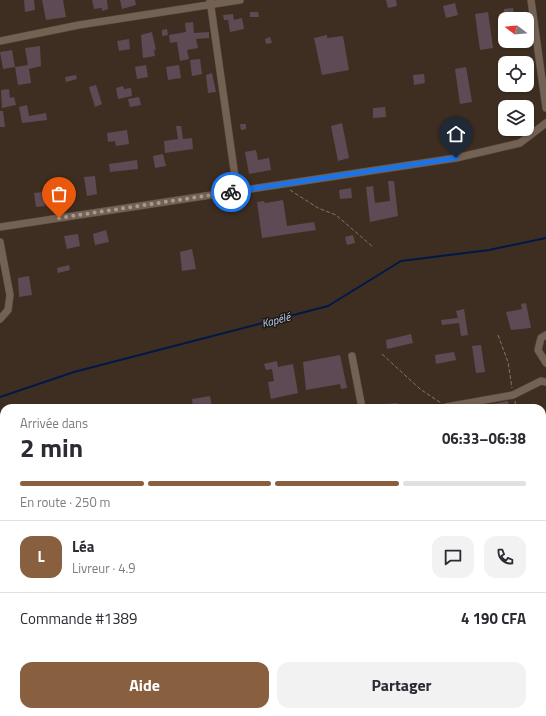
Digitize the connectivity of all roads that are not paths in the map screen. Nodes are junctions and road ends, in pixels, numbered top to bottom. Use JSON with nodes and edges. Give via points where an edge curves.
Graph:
{"nodes":[{"id":1,"x":240,"y":0,"type":"edge"},
{"id":2,"x":531,"y":0,"type":"edge"},
{"id":3,"x":211,"y":2,"type":"edge"},
{"id":4,"x":0,"y":41,"type":"edge"},
{"id":5,"x":546,"y":108,"type":"edge"},
{"id":6,"x":546,"y":124,"type":"edge"},
{"id":7,"x":238,"y":191,"type":"junction"},
{"id":8,"x":0,"y":227,"type":"edge"},
{"id":9,"x":0,"y":242,"type":"edge"},
{"id":10,"x":0,"y":319,"type":"edge"},
{"id":11,"x":546,"y":335,"type":"edge"},
{"id":12,"x":352,"y":356,"type":"dead end"},
{"id":13,"x":546,"y":363,"type":"edge"},
{"id":14,"x":546,"y":382,"type":"edge"},
{"id":15,"x":361,"y":404,"type":"edge"},
{"id":16,"x":463,"y":404,"type":"edge"}],
"edges":[{"from":1,"to":3,"type":"street"},
{"from":2,"to":5,"type":"street"},
{"from":3,"to":4,"type":"street"},
{"from":3,"to":7,"type":"street"},
{"from":6,"to":7,"type":"street","via":[[520,143],[464,157]]},
{"from":7,"to":8,"type":"street"},
{"from":9,"to":10,"type":"street","via":[[10,295],[8,310]]},
{"from":11,"to":13,"type":"street","via":[[541,338],[538,350]]},
{"from":12,"to":15,"type":"street"},
{"from":14,"to":16,"type":"street","via":[[513,395]]}]}
